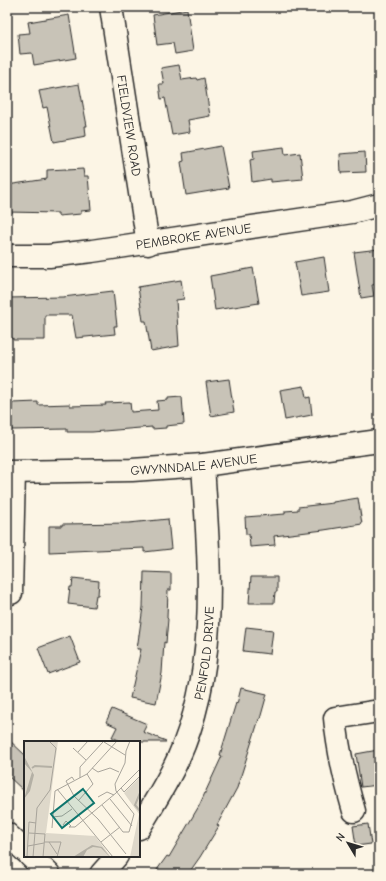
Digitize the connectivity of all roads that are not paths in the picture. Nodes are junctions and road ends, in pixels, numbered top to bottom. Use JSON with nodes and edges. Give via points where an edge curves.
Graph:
{"nodes":[{"id":1,"x":111,"y":7,"type":"edge"},
{"id":2,"x":379,"y":205,"type":"edge"},
{"id":3,"x":148,"y":244,"type":"junction"},
{"id":4,"x":7,"y":256,"type":"edge"},
{"id":5,"x":379,"y":441,"type":"edge"},
{"id":6,"x":203,"y":464,"type":"junction"},
{"id":7,"x":10,"y":472,"type":"edge"},
{"id":8,"x":11,"y":593,"type":"dead end"},
{"id":9,"x":379,"y":710,"type":"edge"},
{"id":10,"x":354,"y":811,"type":"dead end"},
{"id":11,"x":140,"y":826,"type":"edge"},
{"id":12,"x":7,"y":834,"type":"edge"},
{"id":13,"x":24,"y":850,"type":"edge"},
{"id":14,"x":31,"y":857,"type":"edge"},
{"id":15,"x":116,"y":857,"type":"edge"},
{"id":16,"x":49,"y":874,"type":"edge"},
{"id":17,"x":101,"y":874,"type":"edge"}],
"edges":[{"from":1,"to":3,"type":"street","name":"FIELDVIEW ROAD"},
{"from":2,"to":3,"type":"street","name":"PEMBROKE AVENUE","via":[[352,212]]},
{"from":3,"to":4,"type":"street","name":"PEMBROKE AVENUE","via":[[49,256]]},
{"from":5,"to":6,"type":"street","name":"GWYNNDALE AVENUE"},
{"from":6,"to":7,"type":"street","name":"GWYNNDALE AVENUE","via":[[132,470]]},
{"from":6,"to":11,"type":"street","name":"PENFOLD DRIVE","via":[[209,602],[202,685],[179,758]]},
{"from":7,"to":8,"type":"street"},
{"from":9,"to":10,"type":"street","via":[[335,718],[344,777]]},
{"from":12,"to":13,"type":"street"},
{"from":14,"to":16,"type":"street"},
{"from":15,"to":17,"type":"street"}]}
